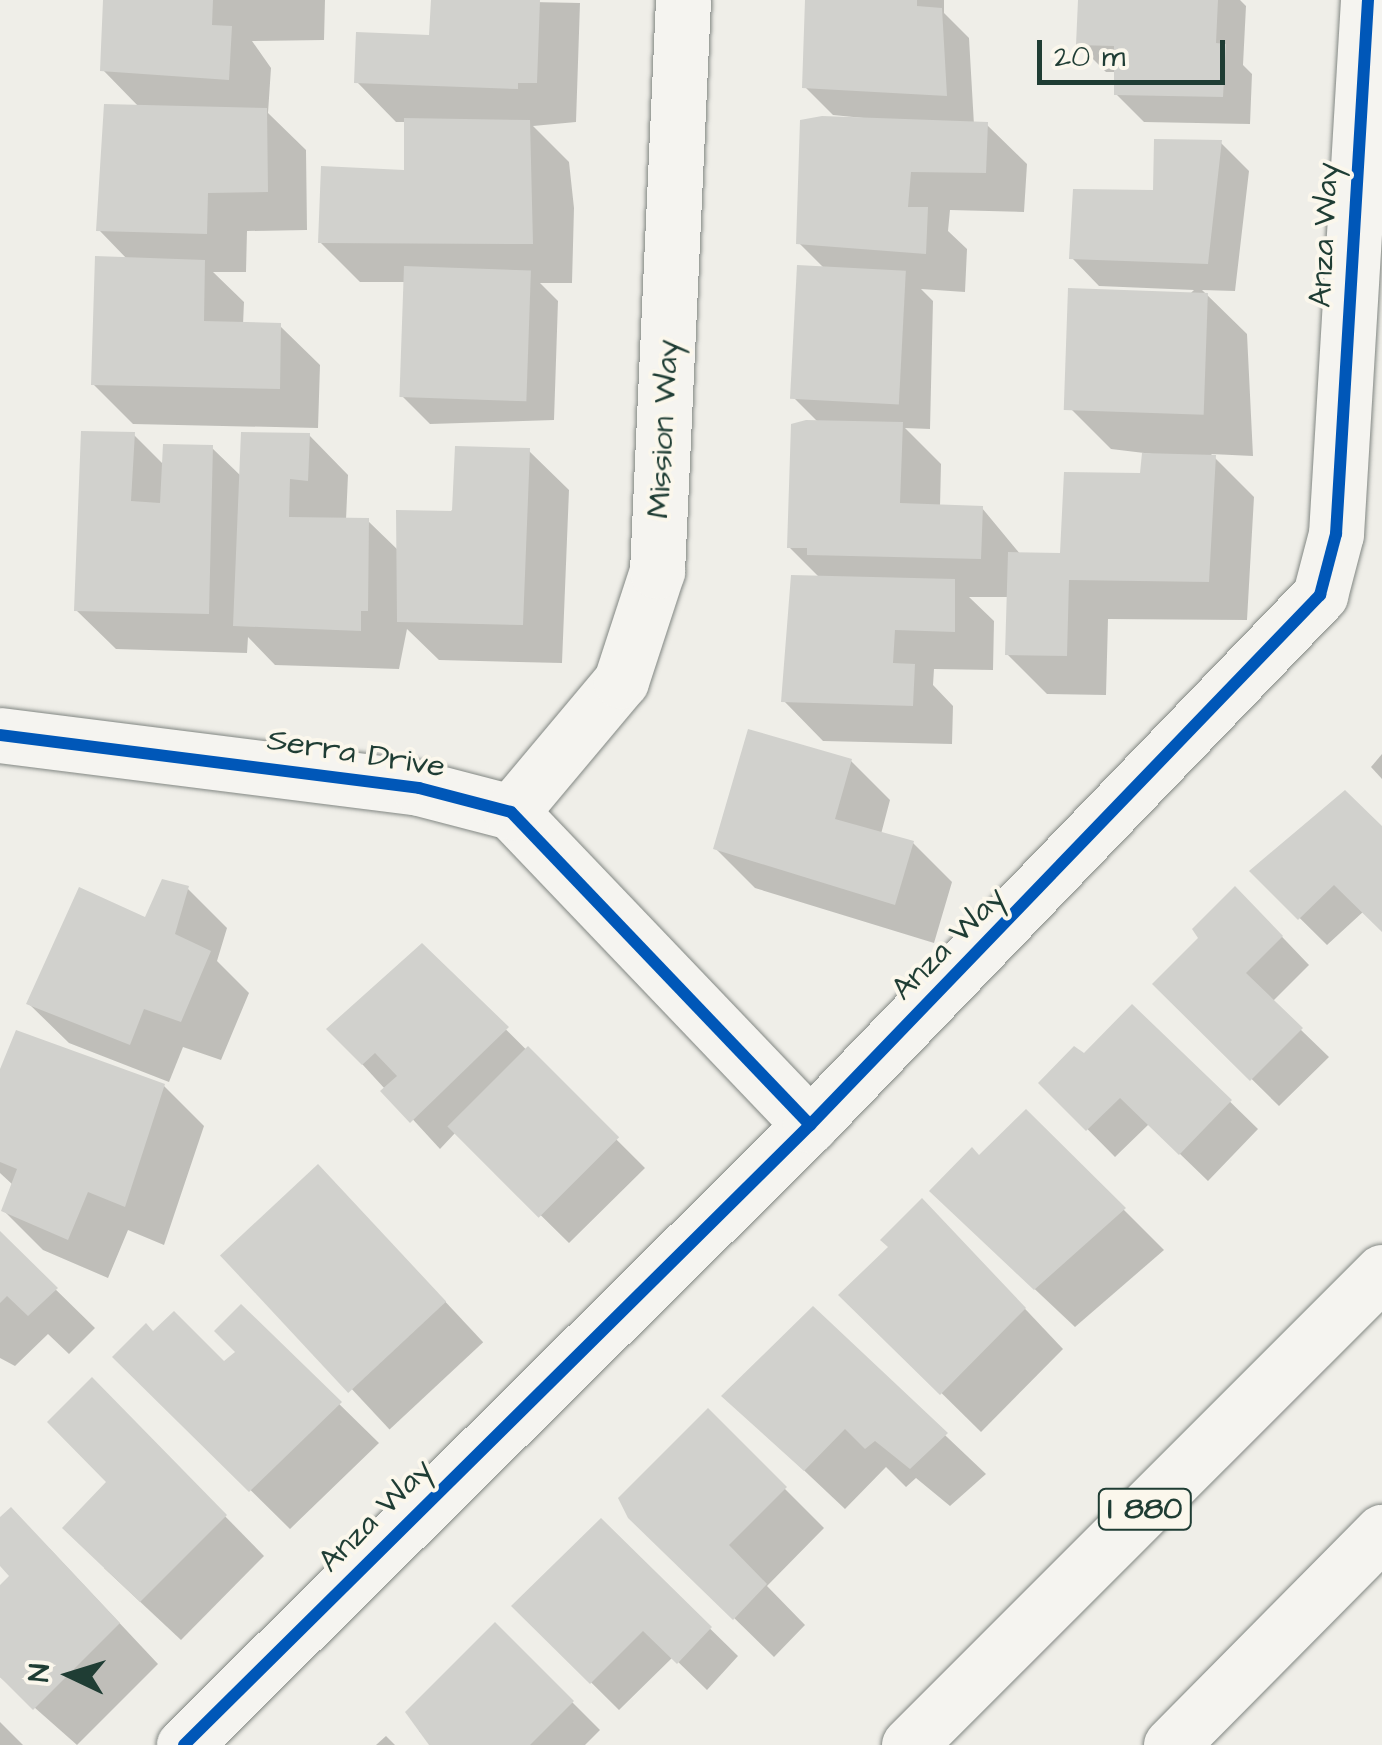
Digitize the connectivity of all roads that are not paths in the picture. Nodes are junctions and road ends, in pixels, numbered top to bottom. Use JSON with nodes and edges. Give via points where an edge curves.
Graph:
{"nodes":[{"id":1,"x":683,"y":0,"type":"edge"},
{"id":2,"x":1368,"y":0,"type":"edge"},
{"id":3,"x":1368,"y":192,"type":"edge"},
{"id":4,"x":0,"y":735,"type":"edge"},
{"id":5,"x":511,"y":812,"type":"junction"},
{"id":6,"x":810,"y":1125,"type":"junction"},
{"id":7,"x":1382,"y":1272,"type":"edge"},
{"id":8,"x":1382,"y":1532,"type":"edge"},
{"id":9,"x":184,"y":1745,"type":"edge"},
{"id":10,"x":909,"y":1745,"type":"edge"},
{"id":11,"x":1170,"y":1745,"type":"edge"}],
"edges":[{"from":1,"to":5,"type":"main road","name":"Mission Way","via":[[657,571],[621,681]]},
{"from":2,"to":3,"type":"main road","name":"Anza Way"},
{"from":3,"to":6,"type":"main road","name":"Anza Way","via":[[1336,534],[1320,594]]},
{"from":4,"to":5,"type":"main road","name":"Serra Drive","via":[[419,788]]},
{"from":5,"to":6,"type":"main road"},
{"from":6,"to":9,"type":"main road","name":"Anza Way"},
{"from":7,"to":10,"type":"main road","number":"I 880"},
{"from":8,"to":11,"type":"main road"}]}
